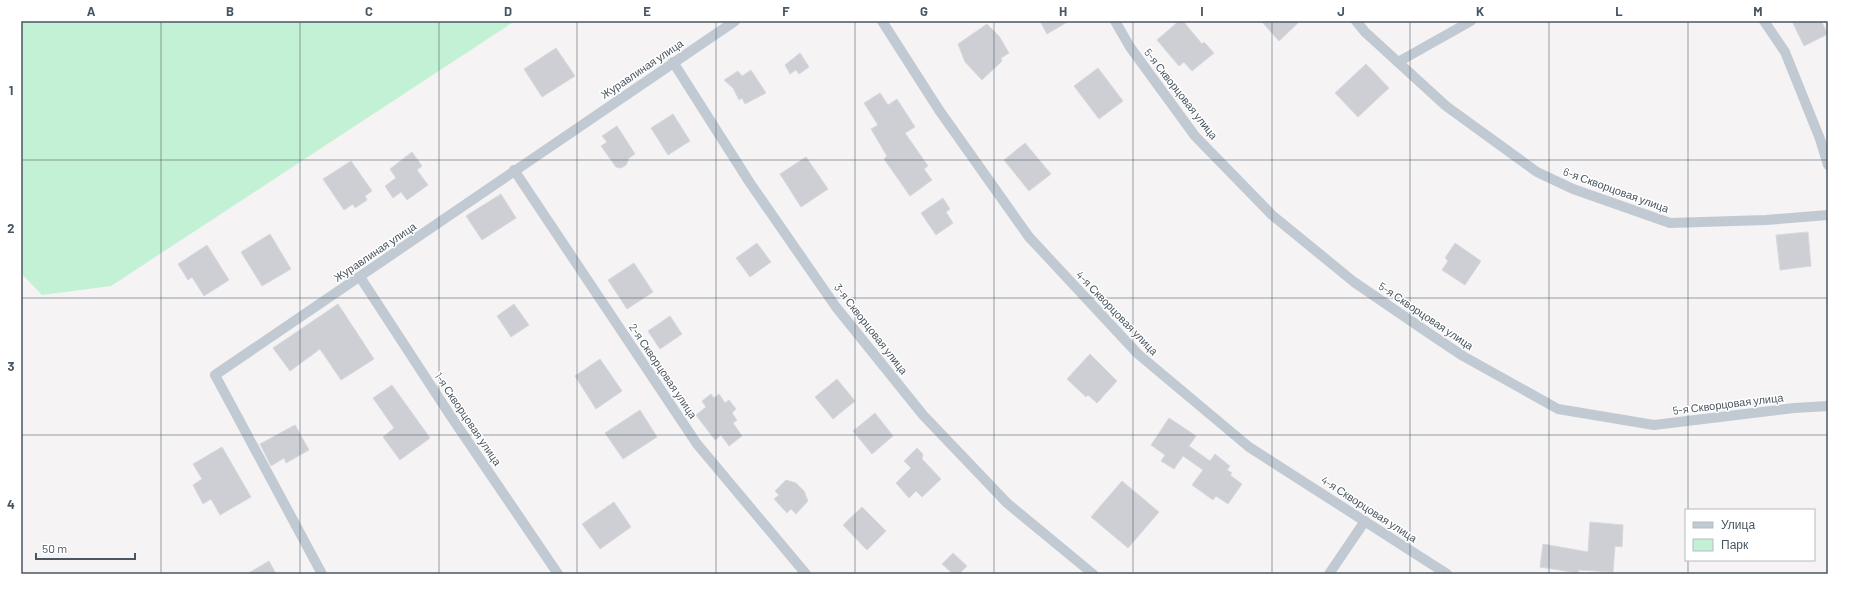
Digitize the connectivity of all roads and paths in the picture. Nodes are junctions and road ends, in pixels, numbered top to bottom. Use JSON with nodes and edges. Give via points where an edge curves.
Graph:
{"nodes":[{"id":1,"x":735,"y":21,"type":"edge"},
{"id":2,"x":882,"y":21,"type":"edge"},
{"id":3,"x":1115,"y":21,"type":"edge"},
{"id":4,"x":1356,"y":21,"type":"edge"},
{"id":5,"x":1471,"y":21,"type":"edge"},
{"id":6,"x":1764,"y":21,"type":"edge"},
{"id":7,"x":673,"y":62,"type":"junction"},
{"id":8,"x":1398,"y":62,"type":"junction"},
{"id":9,"x":1828,"y":165,"type":"edge"},
{"id":10,"x":514,"y":170,"type":"junction"},
{"id":11,"x":1828,"y":215,"type":"edge"},
{"id":12,"x":360,"y":276,"type":"junction"},
{"id":13,"x":1828,"y":406,"type":"edge"},
{"id":14,"x":1365,"y":521,"type":"junction"},
{"id":15,"x":322,"y":574,"type":"edge"},
{"id":16,"x":558,"y":574,"type":"edge"},
{"id":17,"x":806,"y":574,"type":"edge"},
{"id":18,"x":1093,"y":574,"type":"edge"},
{"id":19,"x":1329,"y":574,"type":"edge"},
{"id":20,"x":1447,"y":574,"type":"edge"}],
"edges":[{"from":1,"to":7,"type":"street","name":"Журавлиная улица"},
{"from":2,"to":14,"type":"street","name":"4-я Скворцовая улица","via":[[939,110],[1029,237],[1138,354],[1249,447]]},
{"from":3,"to":13,"type":"street","name":"5-я Скворцовая улица","via":[[1130,47],[1195,136],[1272,215],[1354,282],[1433,336],[1463,356],[1558,409],[1654,425]]},
{"from":4,"to":8,"type":"street","name":"6-я Скворцовая улица"},
{"from":5,"to":8,"type":"street"},
{"from":6,"to":9,"type":"street","via":[[1785,52]]},
{"from":7,"to":10,"type":"street","name":"Журавлиная улица"},
{"from":7,"to":18,"type":"street","name":"3-я Скворцовая улица","via":[[750,183],[836,307],[923,415],[1007,503]]},
{"from":8,"to":11,"type":"street","name":"6-я Скворцовая улица","via":[[1452,110],[1537,172],[1573,189],[1670,223]]},
{"from":10,"to":12,"type":"street","name":"Журавлиная улица"},
{"from":10,"to":17,"type":"street","name":"2-я Скворцовая улица","via":[[697,444]]},
{"from":12,"to":15,"type":"street","name":"Журавлиная улица","via":[[216,375]]},
{"from":12,"to":16,"type":"street","name":"1-я Скворцовая улица"},
{"from":14,"to":19,"type":"street"},
{"from":14,"to":20,"type":"street","name":"4-я Скворцовая улица"}]}
